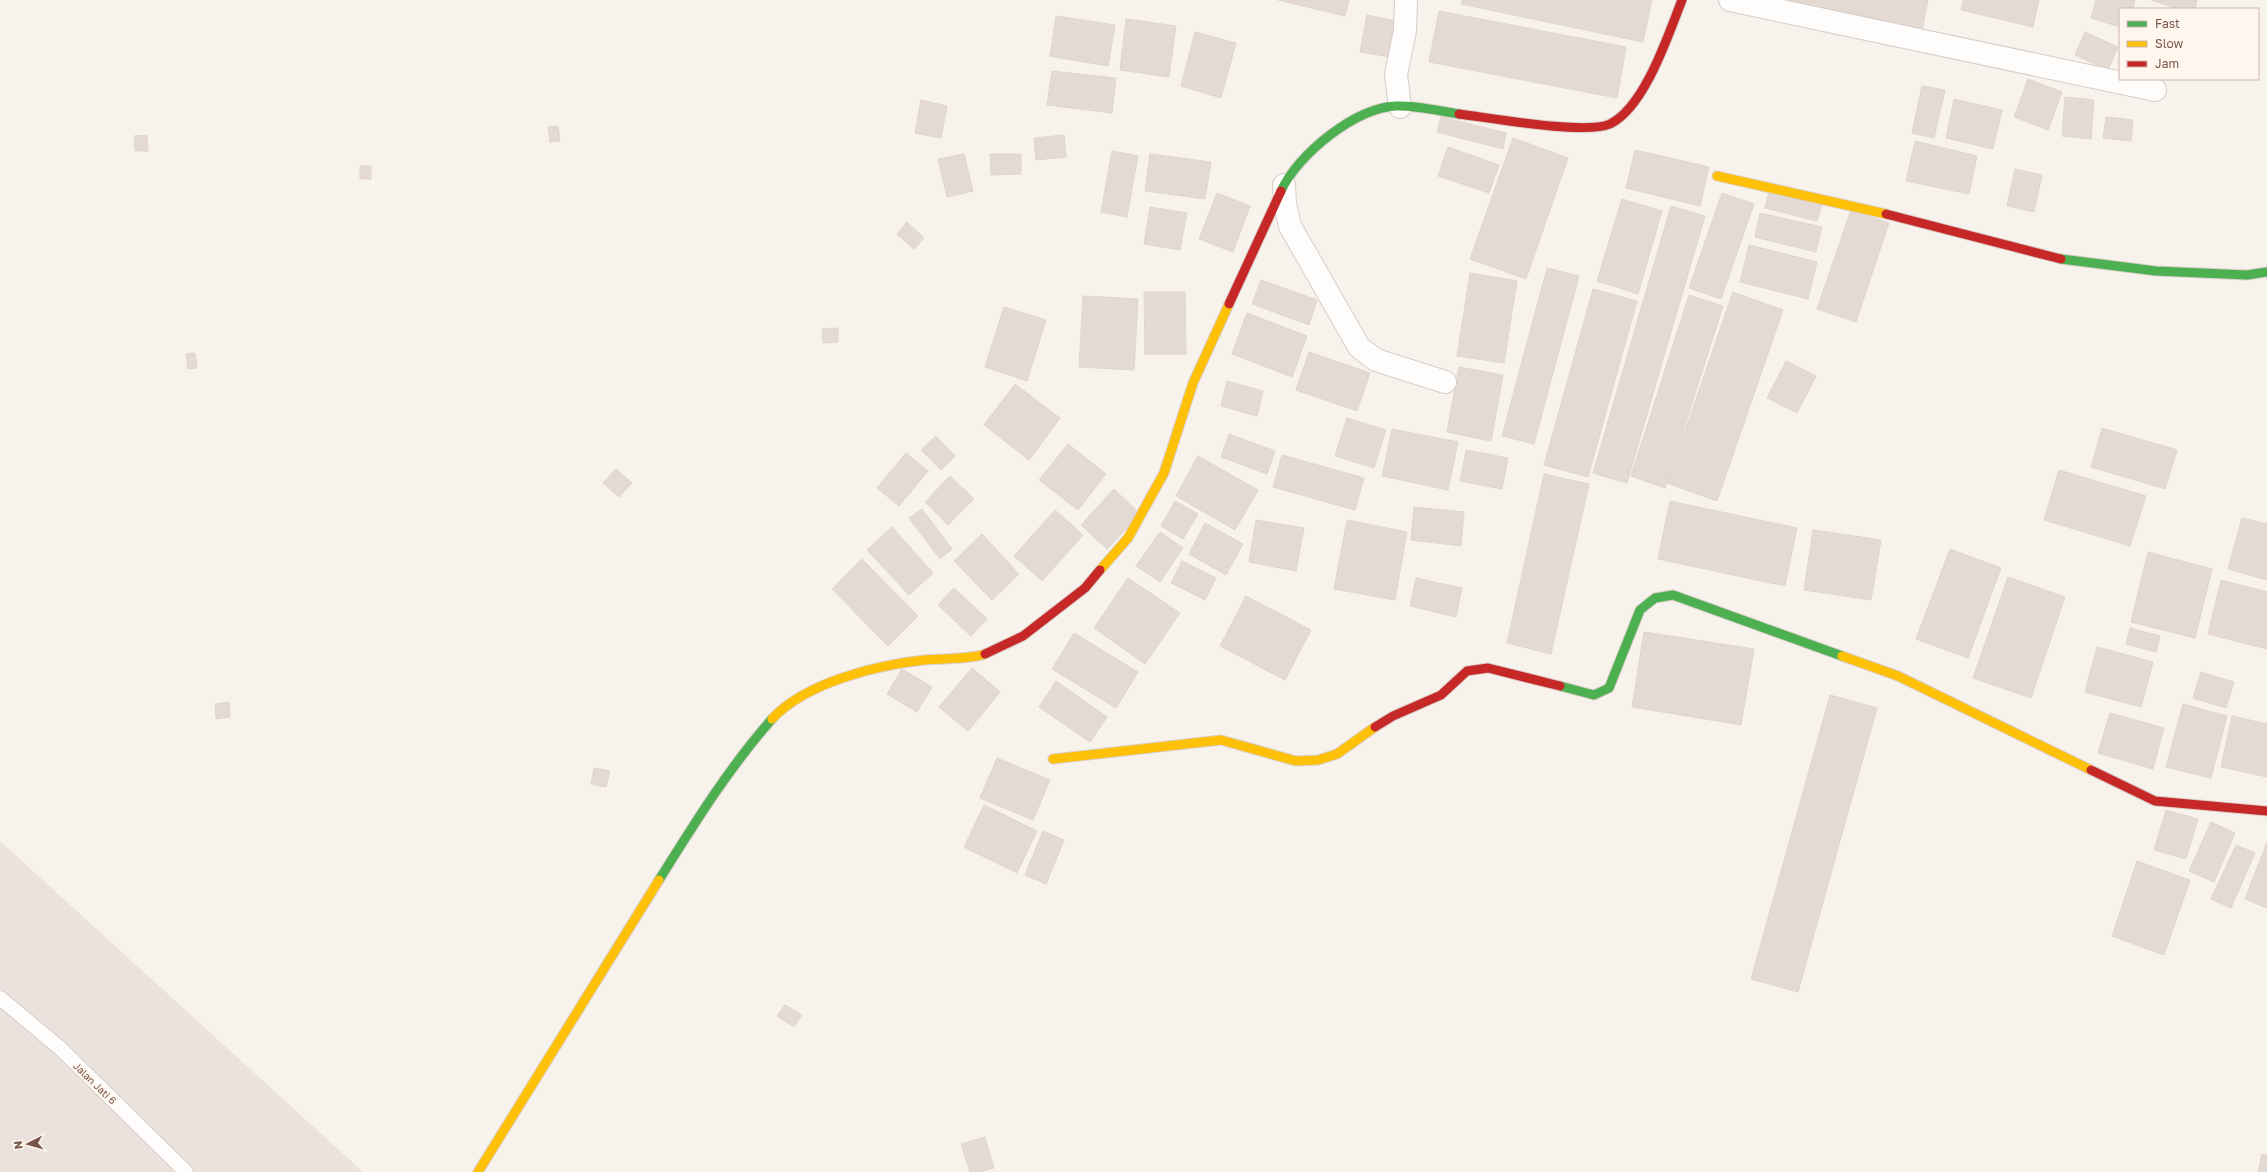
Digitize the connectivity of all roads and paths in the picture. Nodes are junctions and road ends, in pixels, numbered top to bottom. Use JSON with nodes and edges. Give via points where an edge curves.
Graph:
{"nodes":[{"id":1,"x":1406,"y":0,"type":"edge"},
{"id":2,"x":1682,"y":0,"type":"edge"},
{"id":3,"x":1730,"y":0,"type":"edge"},
{"id":4,"x":2155,"y":90,"type":"dead end"},
{"id":5,"x":1400,"y":107,"type":"junction"},
{"id":6,"x":1717,"y":176,"type":"dead end"},
{"id":7,"x":1284,"y":185,"type":"junction"},
{"id":8,"x":2267,"y":272,"type":"edge"},
{"id":9,"x":1445,"y":382,"type":"dead end"},
{"id":10,"x":1053,"y":759,"type":"dead end"},
{"id":11,"x":2267,"y":811,"type":"edge"},
{"id":12,"x":0,"y":998,"type":"edge"},
{"id":13,"x":186,"y":1172,"type":"edge"},
{"id":14,"x":478,"y":1172,"type":"edge"}],
"edges":[{"from":1,"to":5,"type":"street","via":[[1405,31],[1396,74]]},
{"from":2,"to":5,"type":"street","via":[[1646,86],[1616,120],[1601,128],[1585,129]]},
{"from":3,"to":4,"type":"street"},
{"from":5,"to":7,"type":"street","via":[[1374,110],[1338,130],[1308,153]]},
{"from":6,"to":8,"type":"street","via":[[1904,218],[2063,260],[2156,271],[2247,275]]},
{"from":7,"to":9,"type":"street","via":[[1290,226],[1359,347],[1376,360]]},
{"from":7,"to":14,"type":"street","via":[[1193,383],[1164,473],[1128,538],[1085,588],[1023,636],[983,655],[922,660],[844,676],[810,691],[778,713],[746,749],[707,802]]},
{"from":10,"to":11,"type":"street","via":[[1221,740],[1296,762],[1318,760],[1337,754],[1381,724],[1441,695],[1467,671],[1488,668],[1594,695],[1609,688],[1640,610],[1655,598],[1673,595],[1898,676],[2155,801],[2181,806]]},
{"from":12,"to":13,"type":"lane","name":"Jalan Jati 6","via":[[60,1048]]}]}
